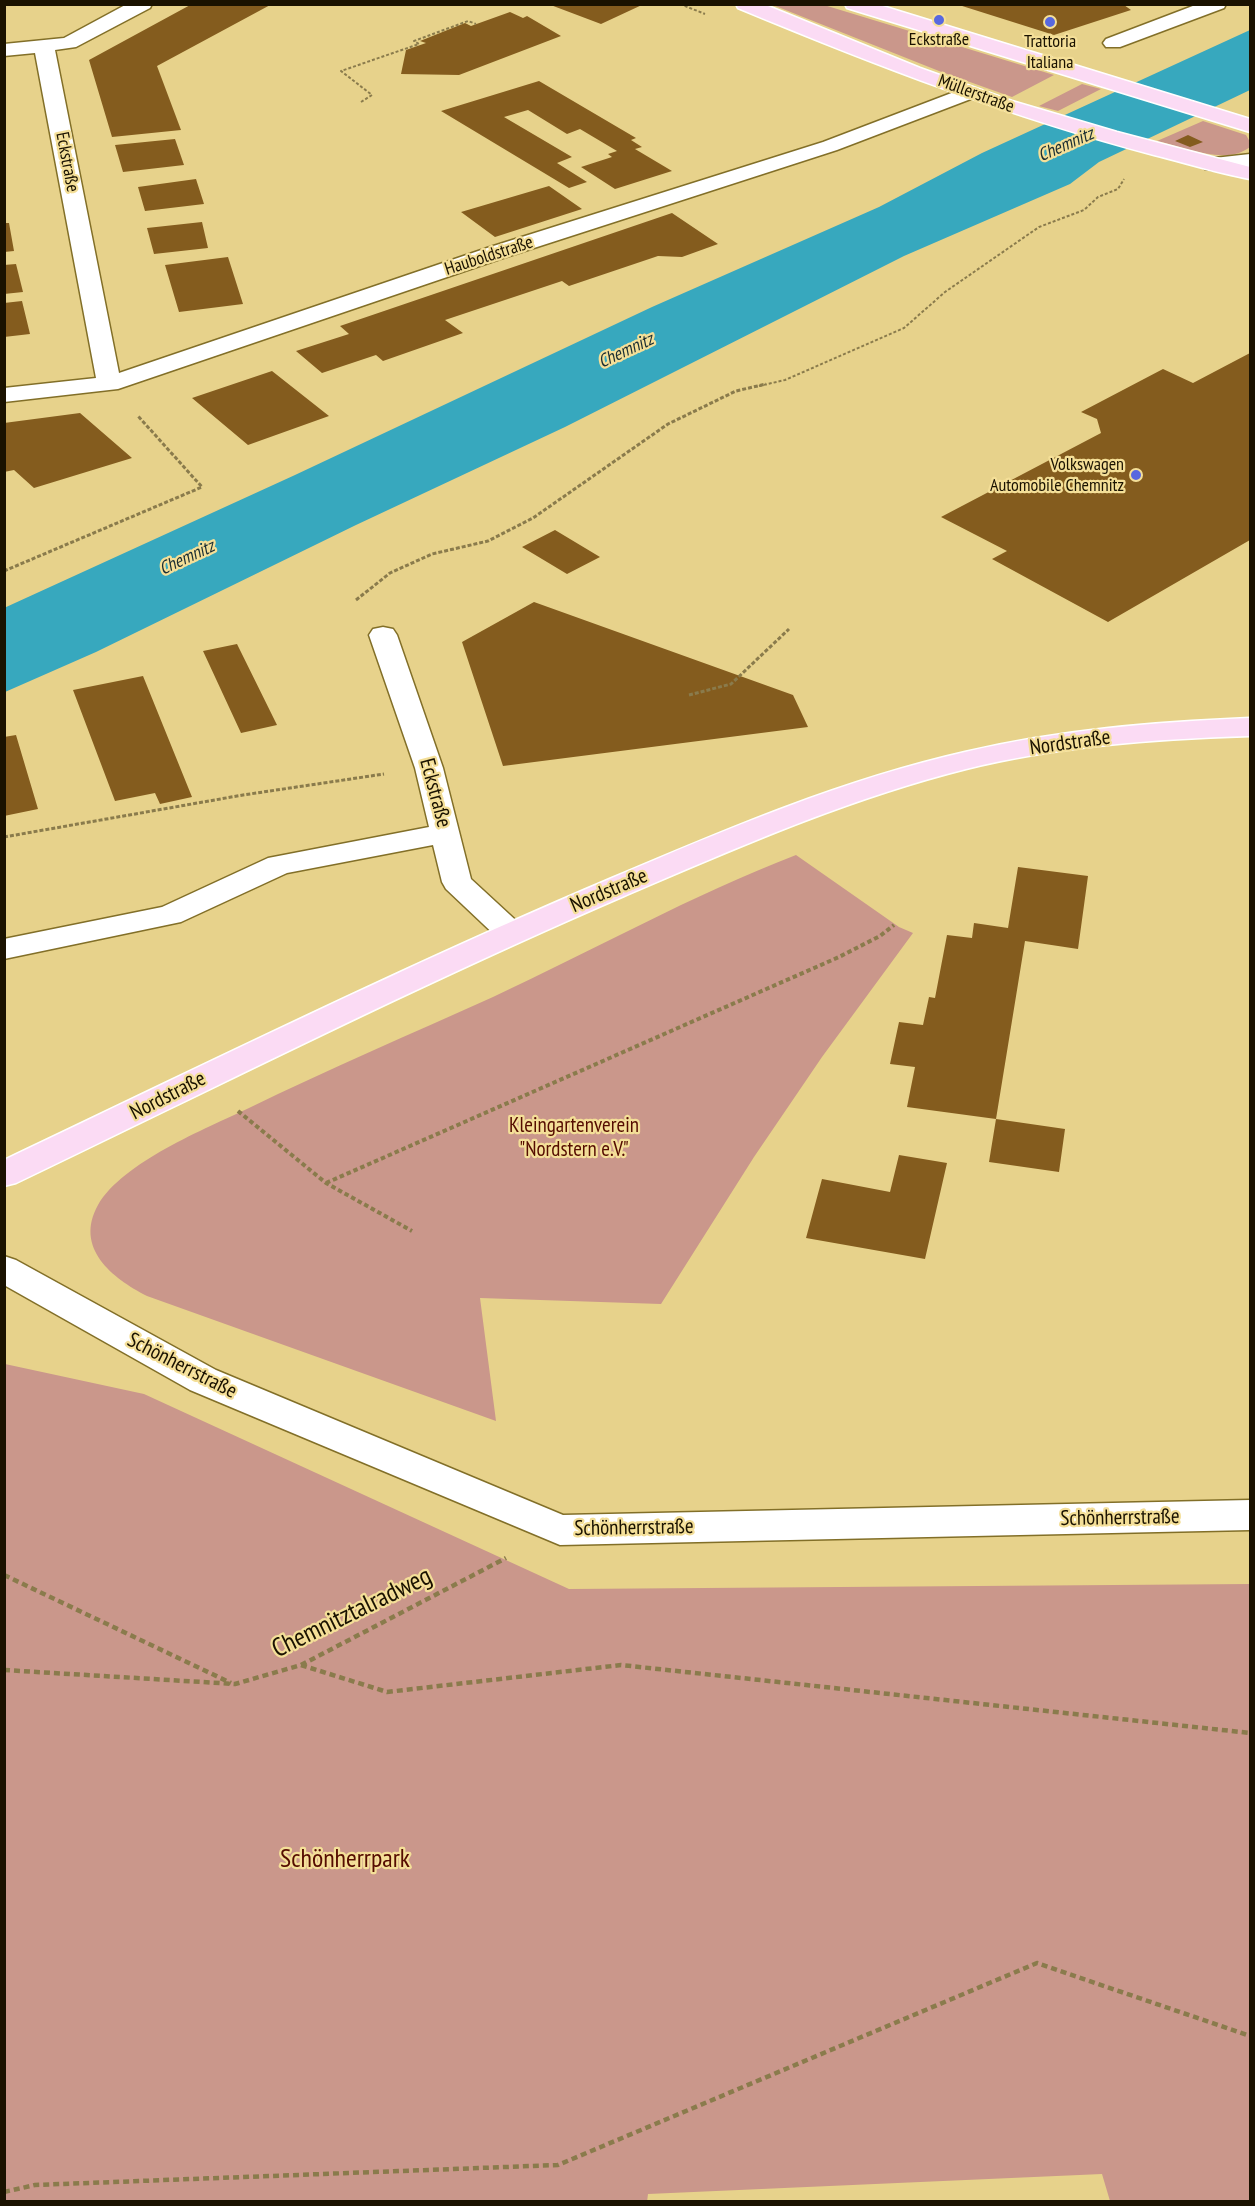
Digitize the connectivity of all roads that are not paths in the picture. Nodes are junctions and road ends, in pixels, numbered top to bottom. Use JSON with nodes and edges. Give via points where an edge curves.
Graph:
{"nodes":[{"id":1,"x":143,"y":4,"type":"edge"},
{"id":2,"x":745,"y":4,"type":"edge"},
{"id":3,"x":854,"y":4,"type":"edge"},
{"id":4,"x":1217,"y":4,"type":"edge"},
{"id":5,"x":1195,"y":8,"type":"edge"},
{"id":6,"x":1113,"y":43,"type":"dead end"},
{"id":7,"x":45,"y":46,"type":"junction"},
{"id":8,"x":4,"y":50,"type":"edge"},
{"id":9,"x":969,"y":93,"type":"junction"},
{"id":10,"x":1250,"y":126,"type":"edge"},
{"id":11,"x":1251,"y":160,"type":"edge"},
{"id":12,"x":1213,"y":164,"type":"junction"},
{"id":13,"x":1251,"y":173,"type":"edge"},
{"id":14,"x":109,"y":384,"type":"junction"},
{"id":15,"x":4,"y":395,"type":"edge"},
{"id":16,"x":384,"y":635,"type":"road end"},
{"id":17,"x":1251,"y":727,"type":"edge"},
{"id":18,"x":446,"y":833,"type":"junction"},
{"id":19,"x":511,"y":933,"type":"junction"},
{"id":20,"x":4,"y":949,"type":"edge"},
{"id":21,"x":4,"y":1174,"type":"edge"},
{"id":22,"x":4,"y":1269,"type":"edge"},
{"id":23,"x":1251,"y":1515,"type":"edge"}],
"edges":[{"from":1,"to":7,"type":"street","via":[[69,43]]},
{"from":2,"to":9,"type":"main road","name":"Müllerstraße"},
{"from":3,"to":10,"type":"main road"},
{"from":4,"to":5,"type":"street"},
{"from":5,"to":6,"type":"street"},
{"from":7,"to":8,"type":"street"},
{"from":7,"to":14,"type":"street","name":"Eckstraße"},
{"from":9,"to":12,"type":"main road","name":"Müllerstraße"},
{"from":9,"to":14,"type":"street","name":"Hauboldstraße","via":[[830,146],[495,253]]},
{"from":11,"to":12,"type":"street","name":"Müllerstraße"},
{"from":12,"to":13,"type":"main road","name":"Müllerstraße"},
{"from":14,"to":15,"type":"street","name":"Hauboldstraße"},
{"from":16,"to":18,"type":"street","name":"Eckstraße","via":[[429,768]]},
{"from":17,"to":19,"type":"main road","name":"Nordstraße","via":[[1169,730],[1057,743],[966,760],[886,782],[766,824]]},
{"from":18,"to":19,"type":"street","name":"Eckstraße","via":[[457,882]]},
{"from":18,"to":20,"type":"street","via":[[279,865],[170,915]]},
{"from":19,"to":21,"type":"main road","name":"Nordstraße"},
{"from":22,"to":23,"type":"street","name":"Schönherrstraße","via":[[203,1380],[560,1530]]}]}
